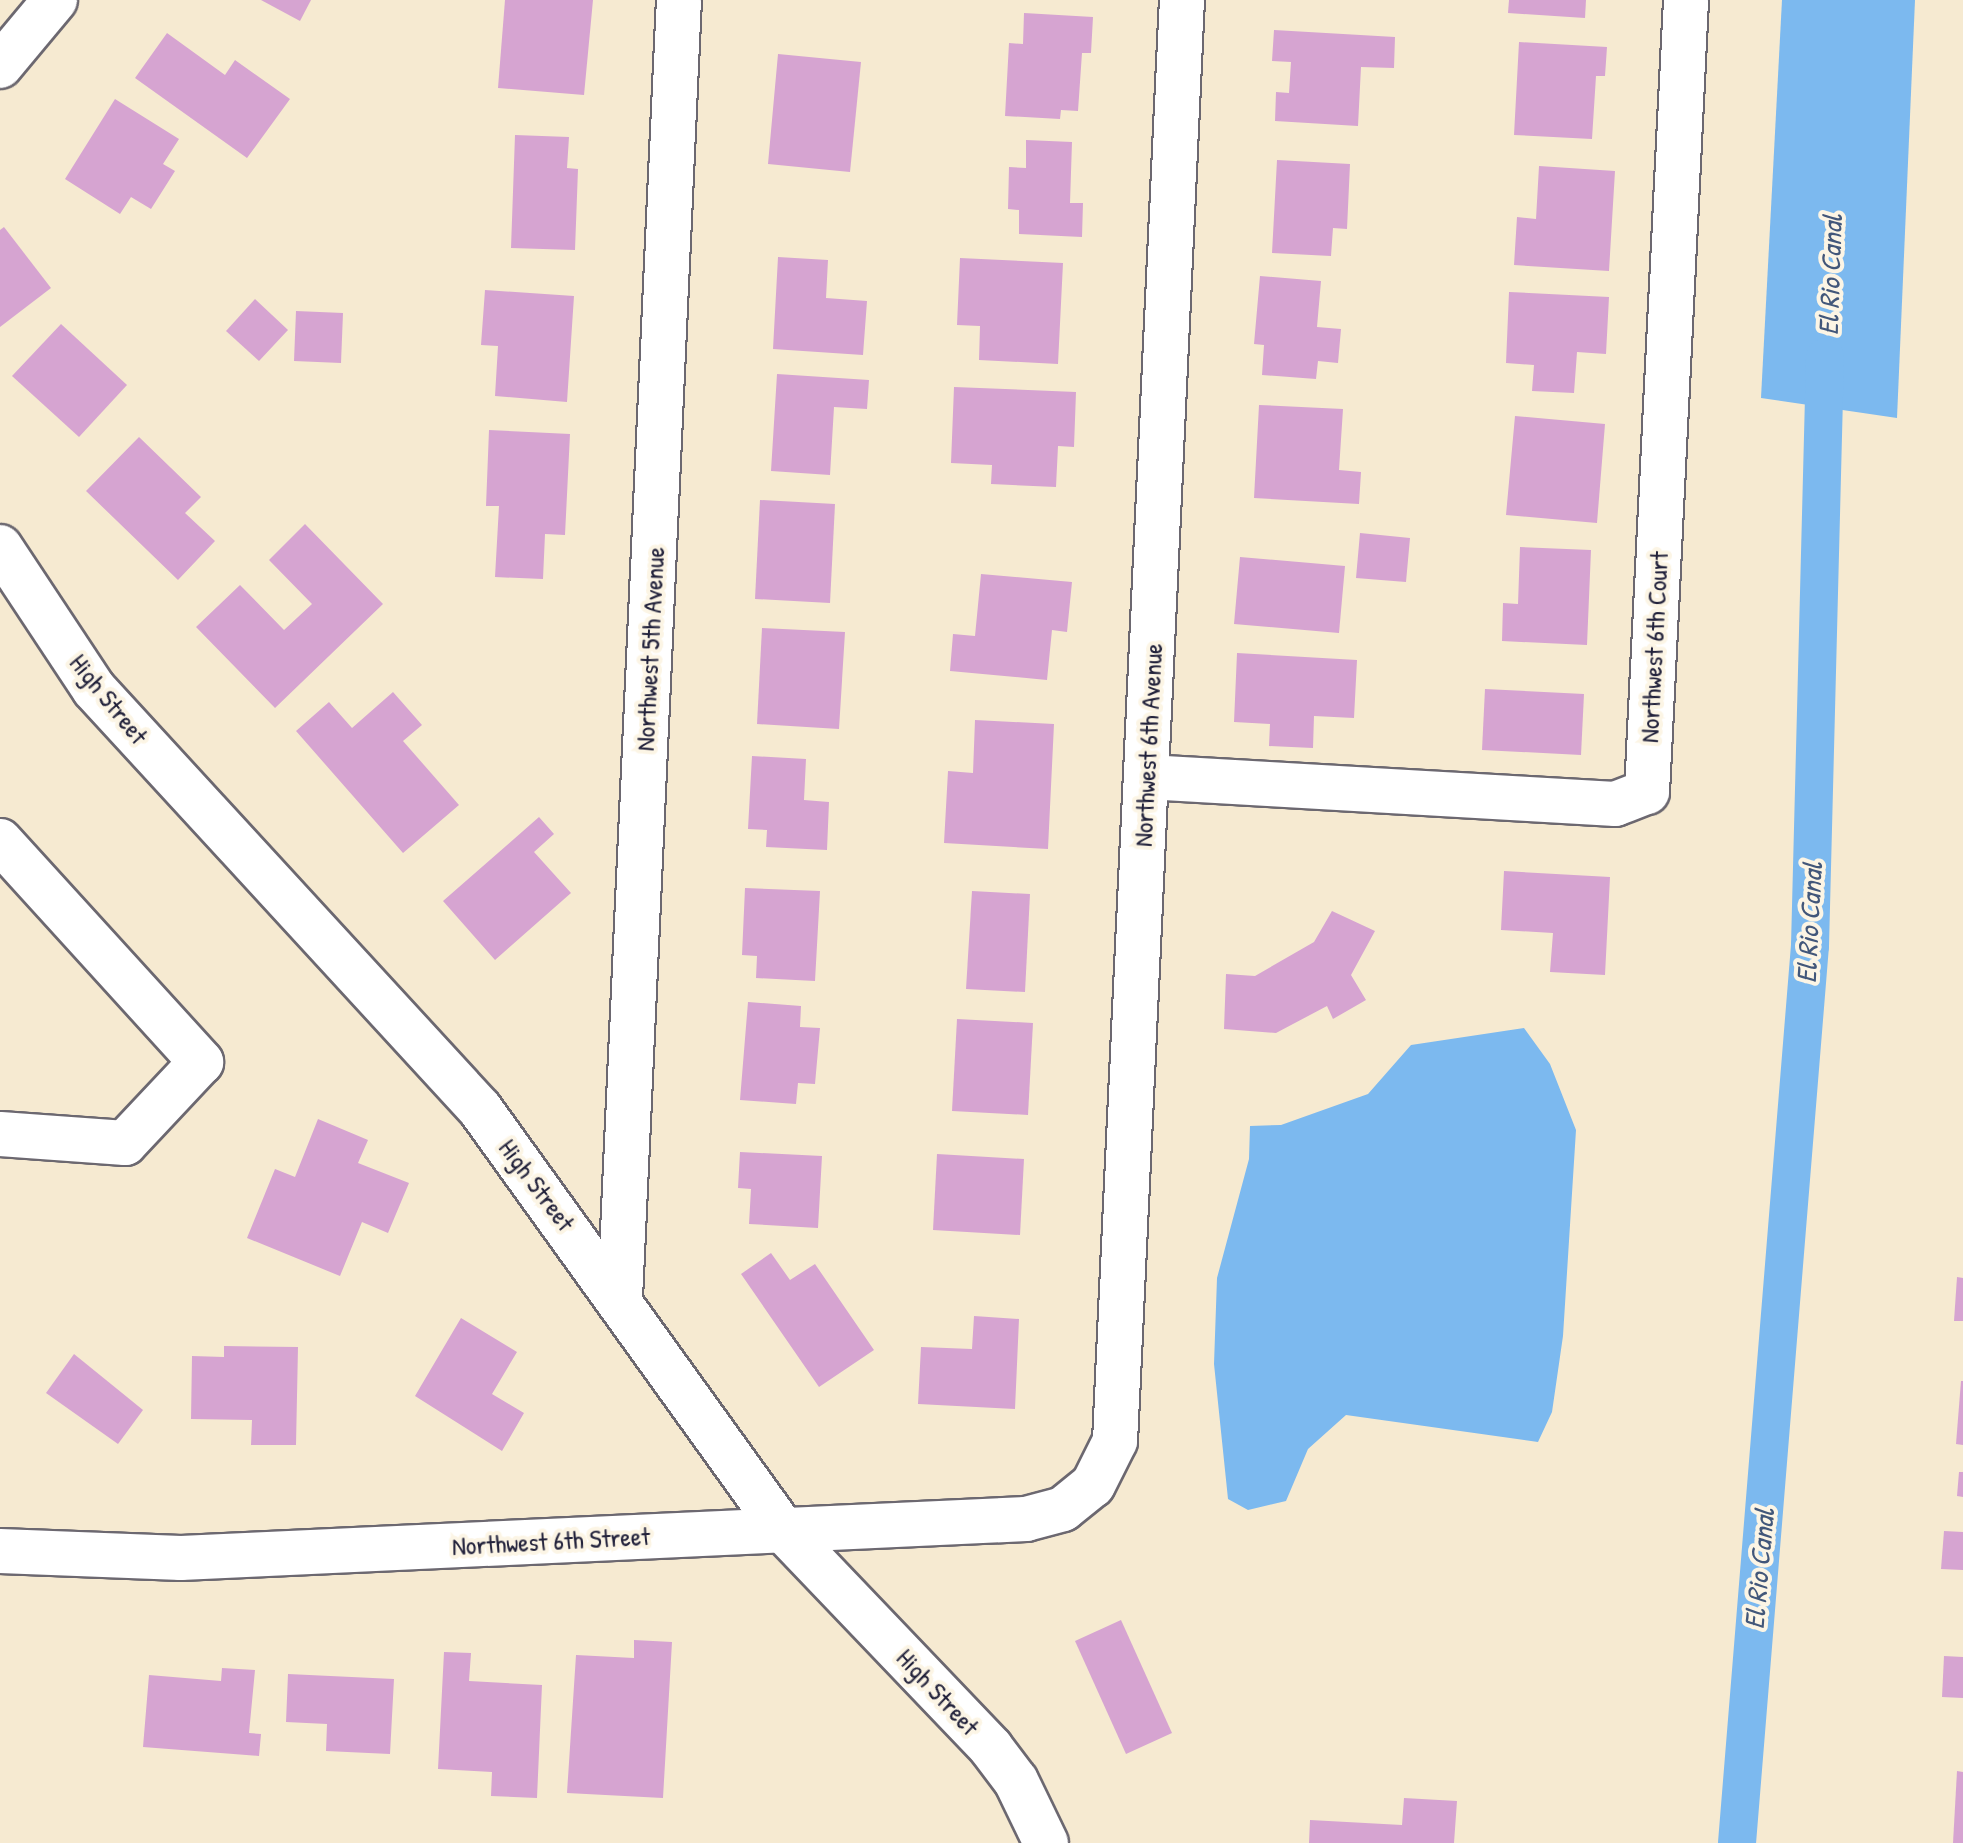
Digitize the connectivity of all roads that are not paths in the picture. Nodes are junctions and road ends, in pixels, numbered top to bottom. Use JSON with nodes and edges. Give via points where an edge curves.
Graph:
{"nodes":[{"id":1,"x":55,"y":0,"type":"edge"},
{"id":2,"x":679,"y":0,"type":"edge"},
{"id":3,"x":1182,"y":0,"type":"edge"},
{"id":4,"x":1686,"y":0,"type":"edge"},
{"id":5,"x":0,"y":66,"type":"edge"},
{"id":6,"x":0,"y":547,"type":"edge"},
{"id":7,"x":1147,"y":777,"type":"junction"},
{"id":8,"x":0,"y":841,"type":"edge"},
{"id":9,"x":0,"y":1134,"type":"edge"},
{"id":10,"x":620,"y":1298,"type":"junction"},
{"id":11,"x":1093,"y":1485,"type":"joint"},
{"id":12,"x":783,"y":1530,"type":"junction"},
{"id":13,"x":0,"y":1551,"type":"edge"},
{"id":14,"x":1046,"y":1843,"type":"edge"}],
"edges":[{"from":1,"to":5,"type":"street"},
{"from":2,"to":10,"type":"street","name":"Northwest 5th Avenue"},
{"from":3,"to":7,"type":"street","name":"Northwest 6th Avenue"},
{"from":4,"to":7,"type":"street","name":"Northwest 6th Court","via":[[1647,792],[1615,804]]},
{"from":6,"to":10,"type":"street","name":"High Street","via":[[94,689],[480,1109]]},
{"from":7,"to":11,"type":"street","name":"Northwest 6th Avenue","via":[[1115,1441]]},
{"from":8,"to":9,"type":"street","via":[[201,1062],[125,1143]]},
{"from":10,"to":12,"type":"street","name":"High Street"},
{"from":11,"to":12,"type":"street","name":"Northwest 6th Street","via":[[1063,1509],[1026,1519]]},
{"from":12,"to":13,"type":"street","name":"Northwest 6th Street","via":[[181,1558]]},
{"from":12,"to":14,"type":"street","name":"High Street","via":[[991,1748],[1016,1781]]}]}
